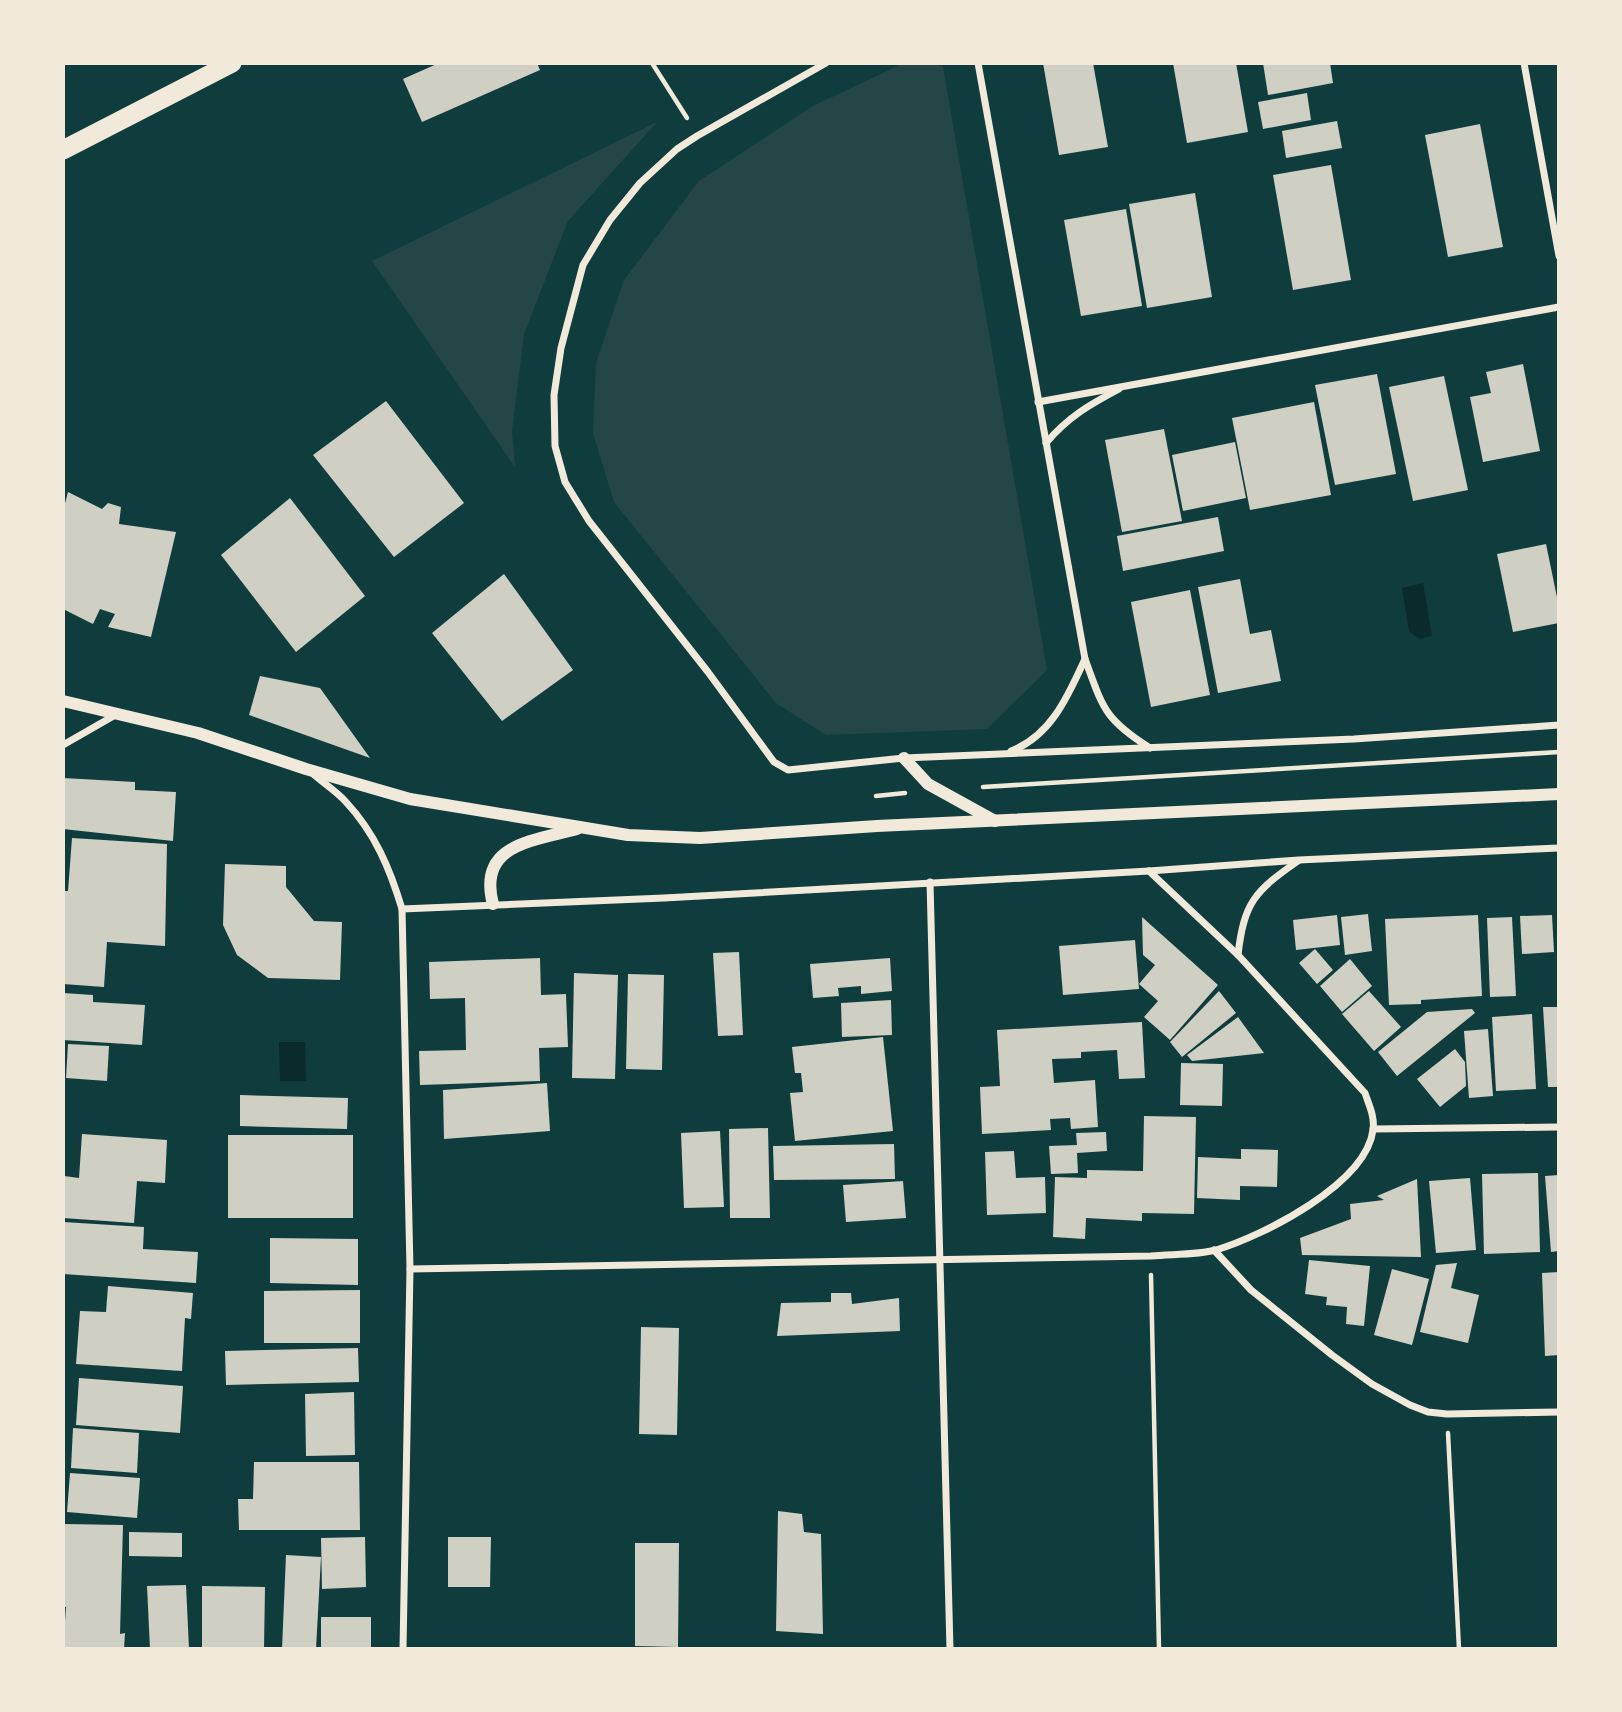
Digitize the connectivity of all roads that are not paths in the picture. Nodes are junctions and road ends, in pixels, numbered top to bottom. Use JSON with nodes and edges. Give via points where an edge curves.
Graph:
{"nodes":[{"id":1,"x":232,"y":63,"type":"edge"},
{"id":2,"x":826,"y":63,"type":"edge"},
{"id":3,"x":978,"y":63,"type":"edge"},
{"id":4,"x":1524,"y":63,"type":"edge"},
{"id":5,"x":63,"y":150,"type":"edge"},
{"id":6,"x":1559,"y":256,"type":"edge"},
{"id":7,"x":1559,"y":307,"type":"edge"},
{"id":8,"x":1126,"y":386,"type":"junction"},
{"id":9,"x":1038,"y":402,"type":"junction"},
{"id":10,"x":1046,"y":443,"type":"junction"},
{"id":11,"x":1085,"y":659,"type":"junction"},
{"id":12,"x":63,"y":701,"type":"edge"},
{"id":13,"x":117,"y":714,"type":"junction"},
{"id":14,"x":1559,"y":725,"type":"edge"},
{"id":15,"x":63,"y":745,"type":"edge"},
{"id":16,"x":1150,"y":748,"type":"junction"},
{"id":17,"x":1003,"y":754,"type":"junction"},
{"id":18,"x":904,"y":758,"type":"junction"},
{"id":19,"x":306,"y":769,"type":"junction"},
{"id":20,"x":1559,"y":794,"type":"edge"},
{"id":21,"x":996,"y":822,"type":"junction"},
{"id":22,"x":582,"y":828,"type":"junction"},
{"id":23,"x":1559,"y":848,"type":"edge"},
{"id":24,"x":1299,"y":860,"type":"junction"},
{"id":25,"x":1149,"y":871,"type":"junction"},
{"id":26,"x":930,"y":882,"type":"junction"},
{"id":27,"x":494,"y":904,"type":"junction"},
{"id":28,"x":402,"y":909,"type":"junction"},
{"id":29,"x":1238,"y":955,"type":"junction"},
{"id":30,"x":1559,"y":1127,"type":"edge"},
{"id":31,"x":1373,"y":1129,"type":"junction"},
{"id":32,"x":1214,"y":1250,"type":"junction"},
{"id":33,"x":940,"y":1262,"type":"junction"},
{"id":34,"x":410,"y":1269,"type":"junction"},
{"id":35,"x":1559,"y":1412,"type":"edge"},
{"id":36,"x":403,"y":1649,"type":"edge"},
{"id":37,"x":950,"y":1649,"type":"edge"}],
"edges":[{"from":1,"to":5,"type":"highway"},
{"from":2,"to":18,"type":"street","via":[[677,149],[610,220],[583,265],[561,348],[554,395],[555,446],[565,482],[589,521],[780,767],[788,770]]},
{"from":3,"to":9,"type":"street"},
{"from":4,"to":6,"type":"street"},
{"from":7,"to":8,"type":"street"},
{"from":8,"to":9,"type":"street"},
{"from":8,"to":10,"type":"street","via":[[1063,423]]},
{"from":9,"to":10,"type":"street"},
{"from":10,"to":11,"type":"street"},
{"from":11,"to":16,"type":"street","via":[[1103,709],[1123,731]]},
{"from":11,"to":17,"type":"street","via":[[1065,703],[1047,727],[1025,746]]},
{"from":12,"to":13,"type":"street"},
{"from":13,"to":15,"type":"street"},
{"from":13,"to":19,"type":"street","via":[[198,733]]},
{"from":14,"to":16,"type":"street"},
{"from":16,"to":17,"type":"street"},
{"from":17,"to":18,"type":"street"},
{"from":18,"to":21,"type":"street","via":[[928,784]]},
{"from":19,"to":22,"type":"street","via":[[410,799]]},
{"from":19,"to":28,"type":"street","via":[[345,801],[371,832],[390,869]]},
{"from":20,"to":21,"type":"street"},
{"from":21,"to":22,"type":"street","via":[[700,838]]},
{"from":22,"to":27,"type":"street","via":[[506,852],[490,876]]},
{"from":23,"to":24,"type":"street"},
{"from":24,"to":25,"type":"street"},
{"from":24,"to":29,"type":"street","via":[[1269,881],[1248,909]]},
{"from":25,"to":26,"type":"street"},
{"from":25,"to":29,"type":"street"},
{"from":26,"to":27,"type":"street"},
{"from":26,"to":33,"type":"street"},
{"from":27,"to":28,"type":"street"},
{"from":28,"to":34,"type":"street"},
{"from":29,"to":31,"type":"street","via":[[1365,1093]]},
{"from":30,"to":31,"type":"street"},
{"from":31,"to":32,"type":"street","via":[[1364,1156],[1322,1196],[1292,1217]]},
{"from":32,"to":33,"type":"street"},
{"from":32,"to":35,"type":"street","via":[[1251,1290],[1332,1355],[1372,1384],[1420,1409],[1447,1414]]},
{"from":33,"to":34,"type":"street"},
{"from":33,"to":37,"type":"street"},
{"from":34,"to":36,"type":"street"}]}
